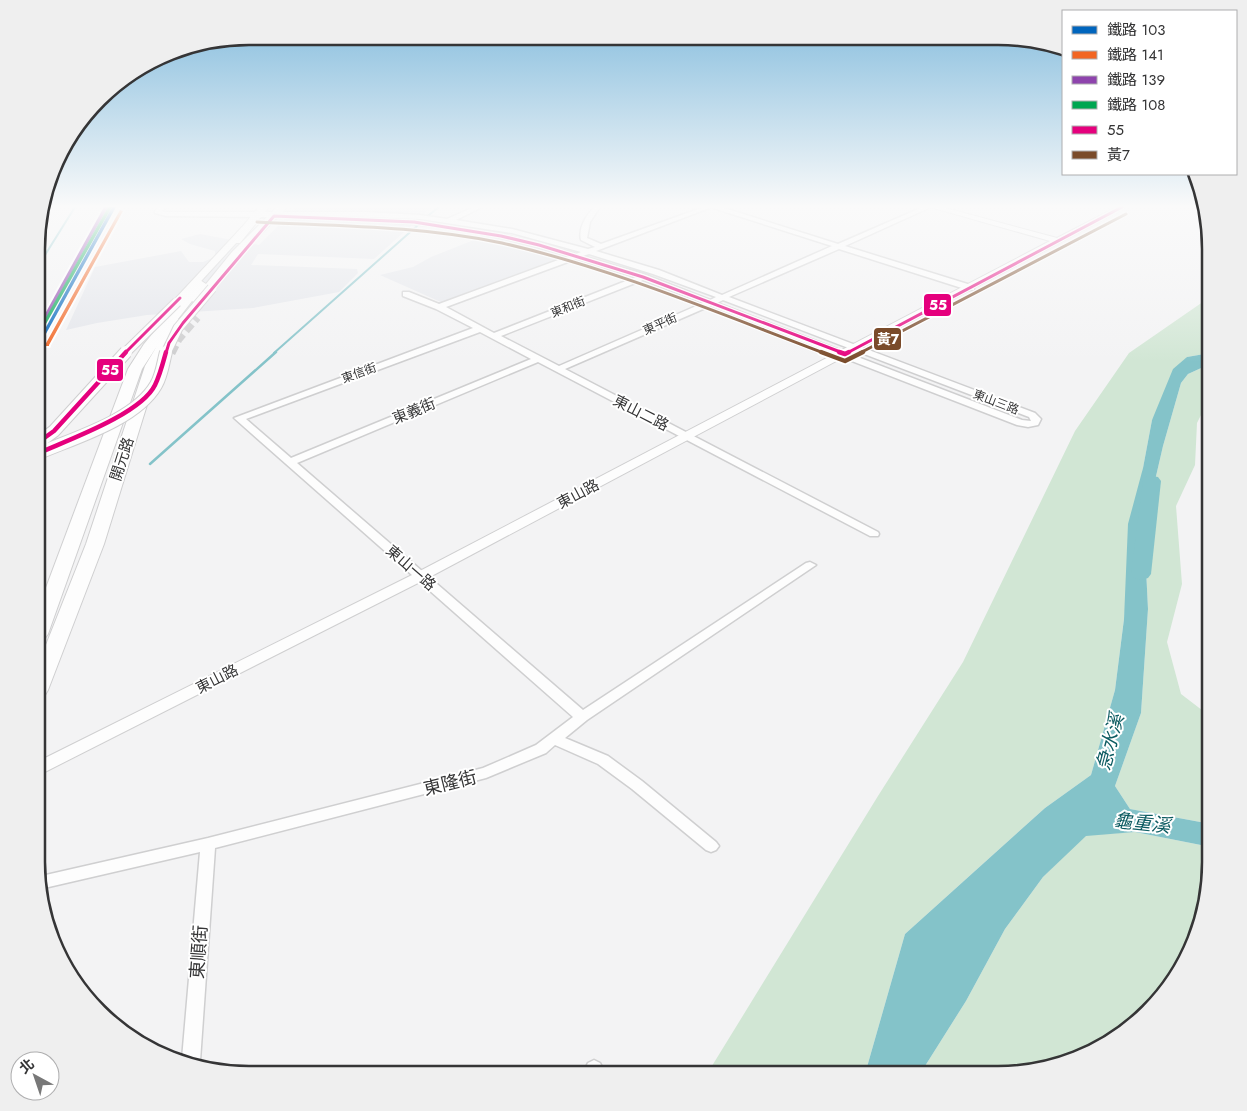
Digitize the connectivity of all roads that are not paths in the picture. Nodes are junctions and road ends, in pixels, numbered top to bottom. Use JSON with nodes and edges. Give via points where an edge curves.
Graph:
{"nodes":[{"id":1,"x":218,"y":259,"type":"edge"},
{"id":2,"x":221,"y":259,"type":"edge"},
{"id":3,"x":232,"y":259,"type":"edge"},
{"id":4,"x":237,"y":259,"type":"edge"},
{"id":5,"x":568,"y":259,"type":"edge"},
{"id":6,"x":585,"y":259,"type":"edge"},
{"id":7,"x":608,"y":259,"type":"edge"},
{"id":8,"x":811,"y":259,"type":"edge"},
{"id":9,"x":880,"y":259,"type":"edge"},
{"id":10,"x":1025,"y":259,"type":"edge"},
{"id":11,"x":643,"y":277,"type":"junction"},
{"id":12,"x":971,"y":288,"type":"junction"},
{"id":13,"x":406,"y":294,"type":"dead end"},
{"id":14,"x":721,"y":298,"type":"junction"},
{"id":15,"x":710,"y":302,"type":"junction"},
{"id":16,"x":439,"y":307,"type":"junction"},
{"id":17,"x":479,"y":329,"type":"junction"},
{"id":18,"x":493,"y":336,"type":"junction"},
{"id":19,"x":851,"y":351,"type":"junction"},
{"id":20,"x":538,"y":359,"type":"junction"},
{"id":21,"x":558,"y":370,"type":"junction"},
{"id":22,"x":240,"y":418,"type":"joint"},
{"id":23,"x":688,"y":437,"type":"junction"},
{"id":24,"x":45,"y":438,"type":"edge"},
{"id":25,"x":45,"y":450,"type":"edge"},
{"id":26,"x":290,"y":462,"type":"junction"},
{"id":27,"x":874,"y":534,"type":"dead end"},
{"id":28,"x":810,"y":565,"type":"dead end"},
{"id":29,"x":421,"y":576,"type":"junction"},
{"id":30,"x":45,"y":616,"type":"edge"},
{"id":31,"x":45,"y":672,"type":"edge"},
{"id":32,"x":582,"y":717,"type":"junction"},
{"id":33,"x":554,"y":739,"type":"junction"},
{"id":34,"x":45,"y":766,"type":"edge"},
{"id":35,"x":208,"y":844,"type":"junction"},
{"id":36,"x":711,"y":846,"type":"dead end"},
{"id":37,"x":46,"y":881,"type":"edge"},
{"id":38,"x":191,"y":1057,"type":"edge"}],
"edges":[{"from":1,"to":24,"type":"street","bridge":true},
{"from":2,"to":30,"type":"main road","name":"開元路","via":[[149,347],[135,369]]},
{"from":3,"to":31,"type":"main road","name":"開元路","via":[[166,341],[152,366],[95,544]]},
{"from":4,"to":25,"type":"street","name":"開元路","bridge":true,"via":[[169,343],[161,373],[144,400],[109,422]]},
{"from":5,"to":16,"type":"street"},
{"from":6,"to":11,"type":"street","name":"東山三路"},
{"from":7,"to":14,"type":"street","name":"東山三路","via":[[656,272]]},
{"from":8,"to":14,"type":"street","name":"東平街"},
{"from":9,"to":12,"type":"street"},
{"from":10,"to":12,"type":"street","name":"東山路"},
{"from":11,"to":15,"type":"street","name":"東山三路"},
{"from":11,"to":18,"type":"street","name":"東和街"},
{"from":12,"to":19,"type":"street","name":"東山路"},
{"from":13,"to":16,"type":"street","name":"東山二路"},
{"from":14,"to":15,"type":"street","name":"東平街"},
{"from":14,"to":19,"type":"street","name":"東山三路"},
{"from":15,"to":19,"type":"street","name":"東山三路"},
{"from":15,"to":21,"type":"street","name":"東平街"},
{"from":16,"to":17,"type":"street","name":"東山二路"},
{"from":17,"to":18,"type":"street","name":"東山二路"},
{"from":17,"to":22,"type":"street","name":"東信街"},
{"from":18,"to":20,"type":"street","name":"東山二路"},
{"from":19,"to":19,"type":"street","name":"東山三路","via":[[1020,423],[1035,423],[1032,415]]},
{"from":19,"to":23,"type":"street","name":"東山路"},
{"from":20,"to":21,"type":"street","name":"東山二路"},
{"from":20,"to":26,"type":"street","name":"東義街"},
{"from":21,"to":23,"type":"street","name":"東山二路"},
{"from":22,"to":26,"type":"street","name":"東山一路"},
{"from":23,"to":27,"type":"street","name":"東山二路"},
{"from":23,"to":29,"type":"street","name":"東山路"},
{"from":26,"to":29,"type":"street","name":"東山一路"},
{"from":28,"to":32,"type":"street","name":"東隆街"},
{"from":29,"to":32,"type":"street","name":"東山一路"},
{"from":29,"to":34,"type":"street","name":"東山路"},
{"from":32,"to":33,"type":"street","name":"東隆街"},
{"from":33,"to":35,"type":"street","name":"東隆街","via":[[541,749],[486,773]]},
{"from":33,"to":36,"type":"street","via":[[604,760]]},
{"from":35,"to":37,"type":"street","name":"東隆街"},
{"from":35,"to":38,"type":"street","name":"東順街"}]}
